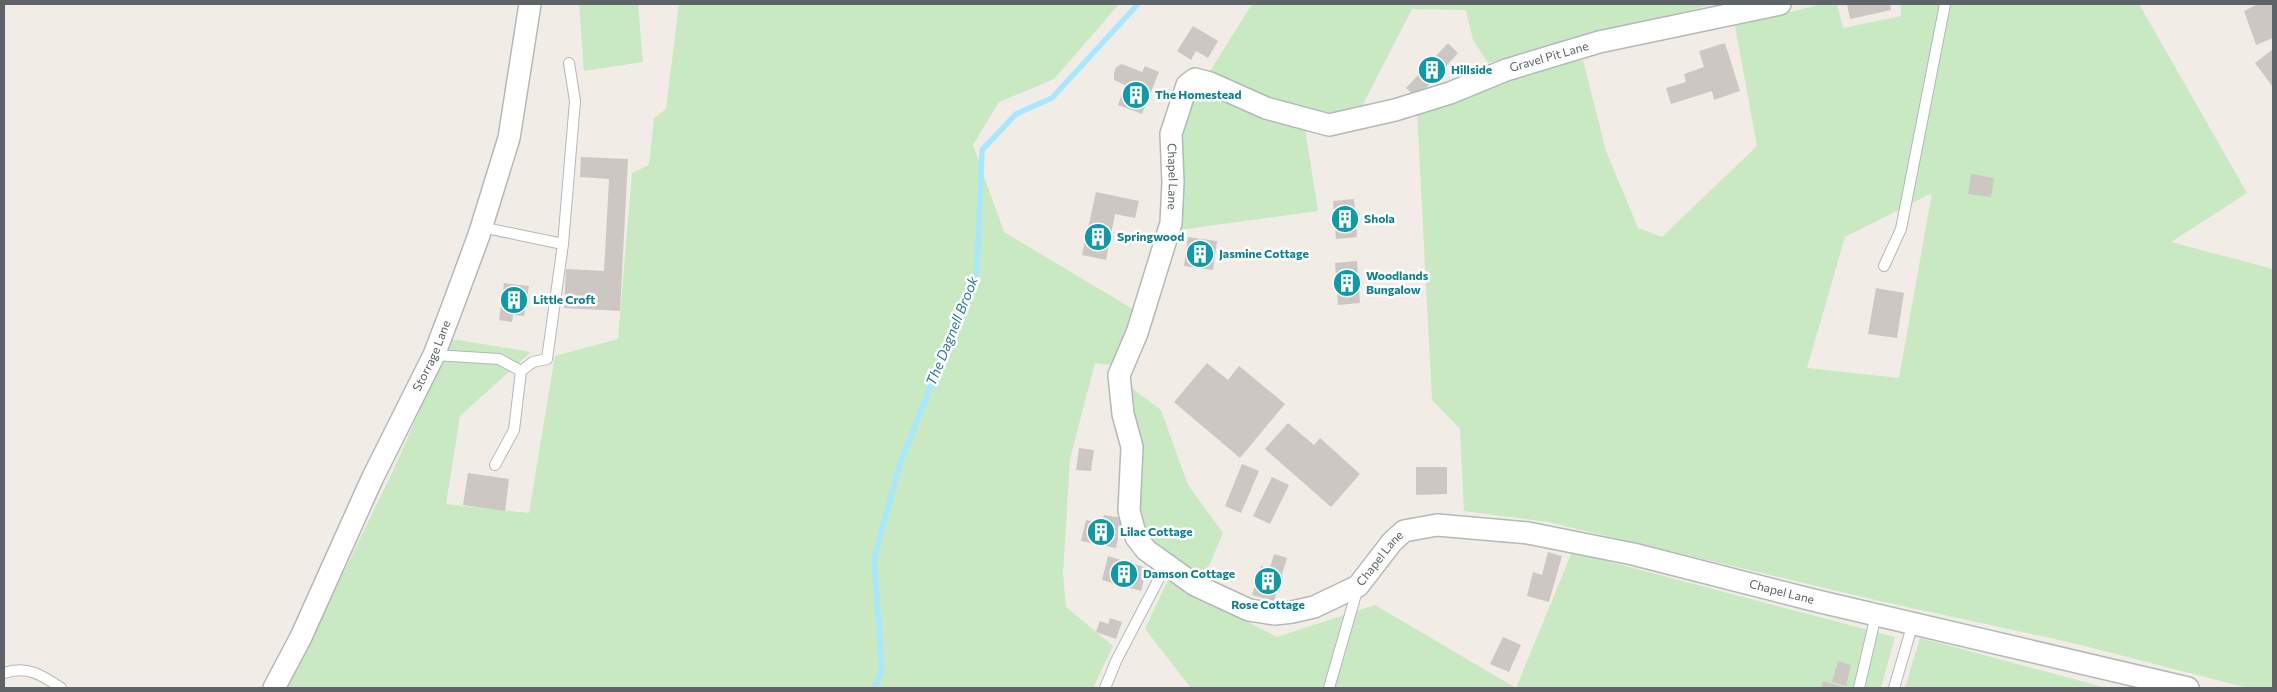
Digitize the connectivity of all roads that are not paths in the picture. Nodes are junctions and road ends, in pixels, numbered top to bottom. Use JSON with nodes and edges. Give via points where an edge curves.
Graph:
{"nodes":[{"id":1,"x":530,"y":4,"type":"edge"},
{"id":2,"x":1780,"y":4,"type":"edge"},
{"id":3,"x":1945,"y":4,"type":"edge"},
{"id":4,"x":569,"y":62,"type":"dead end"},
{"id":5,"x":1210,"y":83,"type":"joint"},
{"id":6,"x":481,"y":227,"type":"junction"},
{"id":7,"x":563,"y":244,"type":"junction"},
{"id":8,"x":1884,"y":266,"type":"dead end"},
{"id":9,"x":434,"y":355,"type":"junction"},
{"id":10,"x":521,"y":371,"type":"junction"},
{"id":11,"x":495,"y":465,"type":"dead end"},
{"id":12,"x":1166,"y":565,"type":"junction"},
{"id":13,"x":1358,"y":586,"type":"junction"},
{"id":14,"x":1876,"y":615,"type":"junction"},
{"id":15,"x":1913,"y":623,"type":"junction"},
{"id":16,"x":4,"y":673,"type":"edge"},
{"id":17,"x":61,"y":688,"type":"edge"},
{"id":18,"x":274,"y":688,"type":"edge"},
{"id":19,"x":1105,"y":688,"type":"edge"},
{"id":20,"x":1329,"y":688,"type":"edge"},
{"id":21,"x":1859,"y":688,"type":"edge"},
{"id":22,"x":1894,"y":688,"type":"edge"},
{"id":23,"x":2182,"y":688,"type":"edge"}],
"edges":[{"from":1,"to":6,"type":"street","name":"Storrage Lane","via":[[509,138]]},
{"from":2,"to":5,"type":"street","name":"Gravel Pit Lane","via":[[1599,42],[1506,70],[1450,93],[1395,110],[1330,125],[1266,108]]},
{"from":3,"to":8,"type":"lane","via":[[1901,229]]},
{"from":4,"to":7,"type":"lane","via":[[575,102]]},
{"from":5,"to":12,"type":"street","name":"Chapel Lane","via":[[1195,79],[1187,85],[1171,134],[1171,223],[1137,333],[1119,374],[1123,414],[1132,447],[1129,511],[1136,537],[1146,550]]},
{"from":6,"to":7,"type":"lane"},
{"from":6,"to":9,"type":"street","name":"Storrage Lane"},
{"from":7,"to":10,"type":"lane","via":[[547,359],[534,362]]},
{"from":9,"to":10,"type":"lane","via":[[499,359]]},
{"from":9,"to":18,"type":"street","name":"Storrage Lane","via":[[398,423],[301,637]]},
{"from":10,"to":11,"type":"lane","via":[[514,430]]},
{"from":12,"to":13,"type":"street","name":"Chapel Lane","via":[[1212,594],[1261,613],[1275,614],[1314,607]]},
{"from":12,"to":19,"type":"lane"},
{"from":13,"to":14,"type":"street","name":"Chapel Lane","via":[[1404,531],[1437,525],[1528,533],[1633,554]]},
{"from":13,"to":20,"type":"lane"},
{"from":14,"to":15,"type":"street","name":"Chapel Lane"},
{"from":14,"to":21,"type":"lane"},
{"from":15,"to":22,"type":"lane"},
{"from":15,"to":23,"type":"street","name":"Chapel Lane"},
{"from":16,"to":17,"type":"lane","via":[[16,669],[30,670]]}]}
